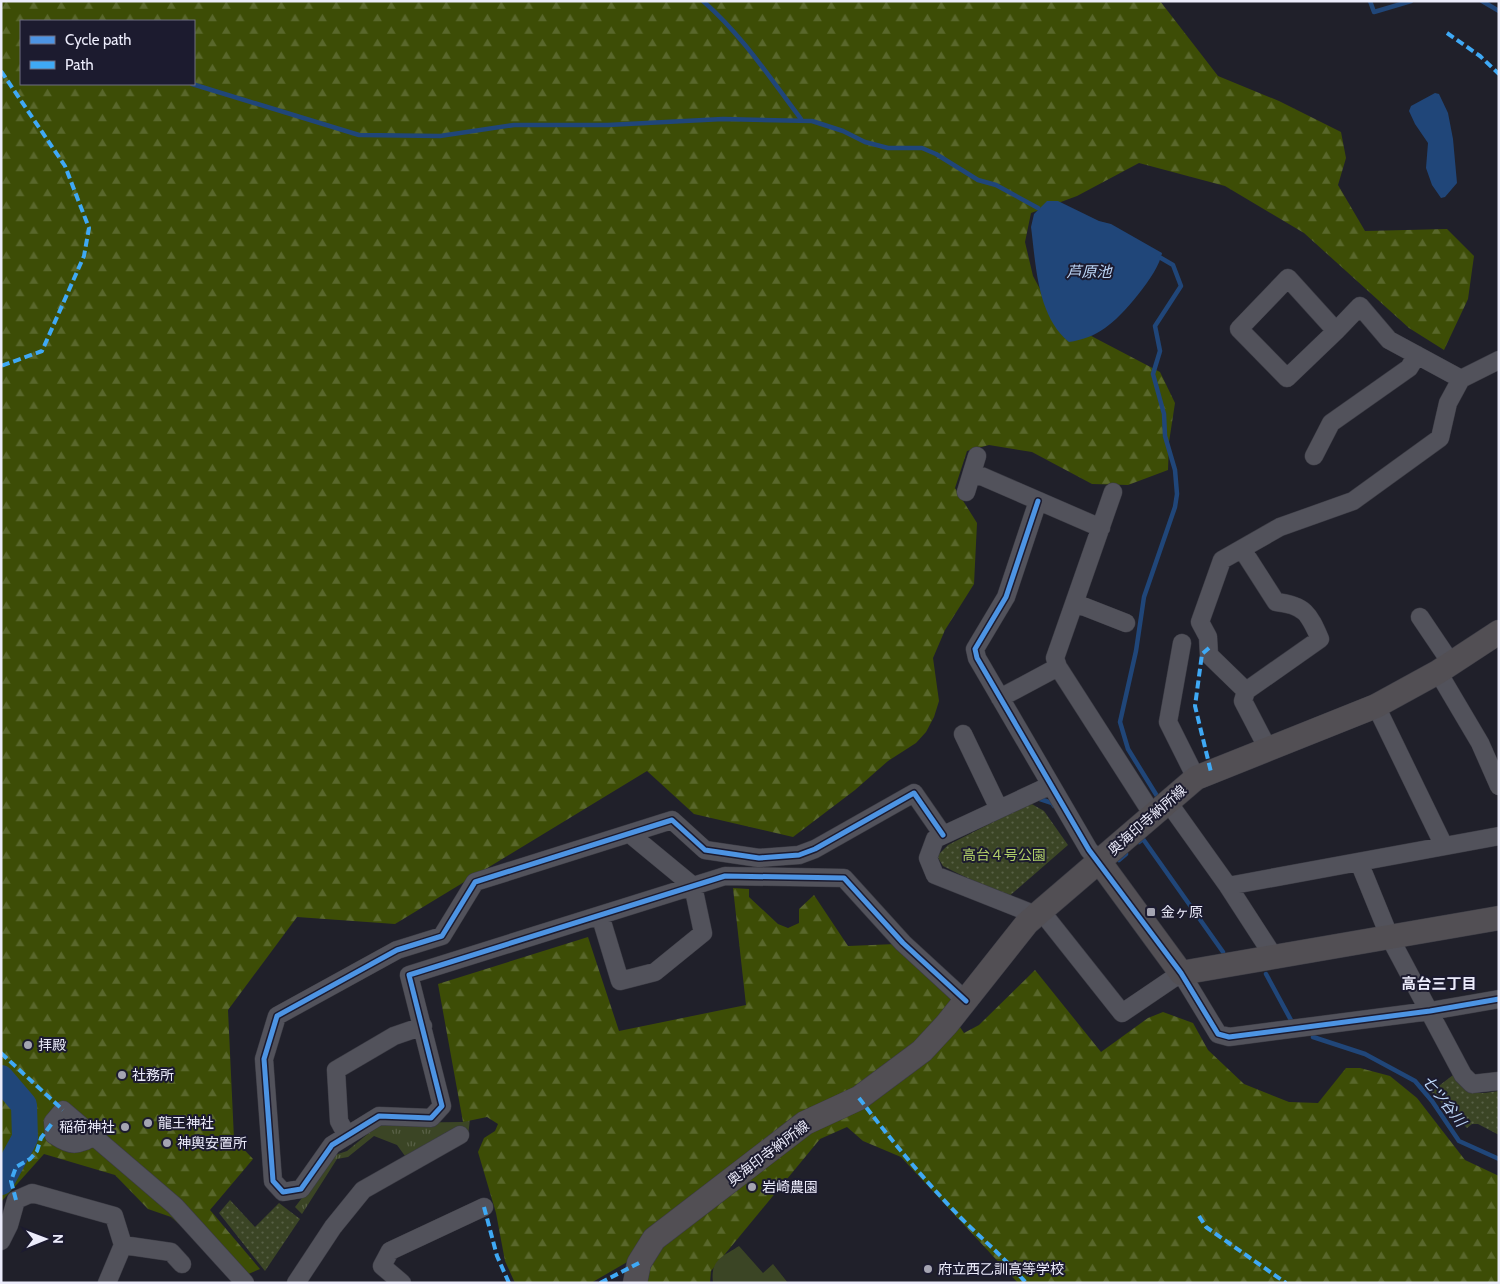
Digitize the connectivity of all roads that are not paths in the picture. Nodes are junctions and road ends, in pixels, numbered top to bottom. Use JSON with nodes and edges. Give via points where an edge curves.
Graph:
{"nodes":[{"id":1,"x":1336,"y":331,"type":"junction"},
{"id":2,"x":1417,"y":355,"type":"junction"},
{"id":3,"x":1499,"y":360,"type":"edge"},
{"id":4,"x":1461,"y":379,"type":"junction"},
{"id":5,"x":1314,"y":456,"type":"dead end"},
{"id":6,"x":966,"y":492,"type":"dead end"},
{"id":7,"x":1113,"y":492,"type":"dead end"},
{"id":8,"x":1038,"y":501,"type":"junction"},
{"id":9,"x":1101,"y":528,"type":"junction"},
{"id":10,"x":1242,"y":549,"type":"junction"},
{"id":11,"x":1075,"y":603,"type":"junction"},
{"id":12,"x":1420,"y":617,"type":"dead end"},
{"id":13,"x":1126,"y":623,"type":"dead end"},
{"id":14,"x":1499,"y":632,"type":"edge"},
{"id":15,"x":1182,"y":643,"type":"dead end"},
{"id":16,"x":1058,"y":667,"type":"junction"},
{"id":17,"x":1445,"y":668,"type":"junction"},
{"id":18,"x":1246,"y":691,"type":"junction"},
{"id":19,"x":1000,"y":698,"type":"junction"},
{"id":20,"x":1376,"y":706,"type":"junction"},
{"id":21,"x":963,"y":734,"type":"dead end"},
{"id":22,"x":1268,"y":749,"type":"junction"},
{"id":23,"x":1497,"y":775,"type":"edge"},
{"id":24,"x":1196,"y":778,"type":"junction"},
{"id":25,"x":1051,"y":785,"type":"junction"},
{"id":26,"x":999,"y":809,"type":"junction"},
{"id":27,"x":1160,"y":809,"type":"junction"},
{"id":28,"x":630,"y":834,"type":"junction"},
{"id":29,"x":943,"y":835,"type":"junction"},
{"id":30,"x":1499,"y":836,"type":"edge"},
{"id":31,"x":1444,"y":846,"type":"junction"},
{"id":32,"x":1099,"y":861,"type":"junction"},
{"id":33,"x":1359,"y":862,"type":"junction"},
{"id":34,"x":693,"y":886,"type":"junction"},
{"id":35,"x":1228,"y":886,"type":"junction"},
{"id":36,"x":1038,"y":913,"type":"junction"},
{"id":37,"x":600,"y":915,"type":"junction"},
{"id":38,"x":1499,"y":918,"type":"edge"},
{"id":39,"x":1390,"y":938,"type":"junction"},
{"id":40,"x":1274,"y":957,"type":"junction"},
{"id":41,"x":1181,"y":973,"type":"junction"},
{"id":42,"x":1499,"y":999,"type":"edge"},
{"id":43,"x":966,"y":1001,"type":"junction"},
{"id":44,"x":1430,"y":1011,"type":"junction"},
{"id":45,"x":423,"y":1026,"type":"junction"},
{"id":46,"x":1499,"y":1081,"type":"edge"},
{"id":47,"x":460,"y":1135,"type":"dead end"},
{"id":48,"x":95,"y":1136,"type":"dead end"},
{"id":49,"x":347,"y":1136,"type":"junction"},
{"id":50,"x":484,"y":1207,"type":"dead end"},
{"id":51,"x":1,"y":1241,"type":"edge"},
{"id":52,"x":123,"y":1245,"type":"junction"},
{"id":53,"x":182,"y":1264,"type":"dead end"},
{"id":54,"x":107,"y":1283,"type":"edge"},
{"id":55,"x":245,"y":1283,"type":"edge"},
{"id":56,"x":296,"y":1283,"type":"edge"},
{"id":57,"x":402,"y":1283,"type":"edge"},
{"id":58,"x":635,"y":1283,"type":"edge"}],
"edges":[{"from":1,"to":1,"type":"street","via":[[1287,378],[1240,329],[1288,278]]},
{"from":1,"to":2,"type":"street","via":[[1360,306],[1389,340]]},
{"from":2,"to":4,"type":"street"},
{"from":2,"to":5,"type":"street","via":[[1409,368],[1331,423]]},
{"from":3,"to":4,"type":"street"},
{"from":4,"to":10,"type":"street","via":[[1448,402],[1440,438],[1353,501],[1280,527]]},
{"from":6,"to":8,"type":"street","via":[[974,464]]},
{"from":7,"to":9,"type":"street"},
{"from":8,"to":9,"type":"street"},
{"from":8,"to":19,"type":"street","via":[[1006,597],[975,649]]},
{"from":9,"to":11,"type":"street"},
{"from":10,"to":18,"type":"street","via":[[1222,560],[1200,622],[1208,637],[1209,655]]},
{"from":10,"to":18,"type":"street","via":[[1276,602],[1294,604],[1309,615],[1320,639]]},
{"from":11,"to":13,"type":"street"},
{"from":11,"to":16,"type":"street","via":[[1055,658]]},
{"from":12,"to":17,"type":"street"},
{"from":14,"to":17,"type":"main road","name":"奥海印寺納所線"},
{"from":15,"to":24,"type":"street","via":[[1168,722]]},
{"from":16,"to":19,"type":"street"},
{"from":16,"to":27,"type":"street"},
{"from":17,"to":20,"type":"main road","name":"奥海印寺納所線"},
{"from":17,"to":23,"type":"street"},
{"from":18,"to":22,"type":"street","via":[[1244,702]]},
{"from":19,"to":25,"type":"street"},
{"from":20,"to":22,"type":"main road","name":"奥海印寺納所線"},
{"from":20,"to":31,"type":"street"},
{"from":21,"to":26,"type":"street"},
{"from":22,"to":24,"type":"main road","name":"奥海印寺納所線"},
{"from":24,"to":27,"type":"main road","name":"奥海印寺納所線"},
{"from":25,"to":26,"type":"street"},
{"from":25,"to":32,"type":"street","via":[[1089,850]]},
{"from":26,"to":29,"type":"street"},
{"from":27,"to":32,"type":"main road","name":"奥海印寺納所線"},
{"from":27,"to":35,"type":"street"},
{"from":28,"to":29,"type":"street","via":[[672,820],[705,850],[759,858],[799,855],[914,793]]},
{"from":28,"to":34,"type":"street"},
{"from":28,"to":49,"type":"street","via":[[475,882],[442,936],[397,950],[277,1016],[264,1059],[273,1181],[283,1192],[301,1189],[332,1145]]},
{"from":29,"to":36,"type":"street","via":[[935,839],[928,858],[935,874]]},
{"from":30,"to":31,"type":"street"},
{"from":31,"to":33,"type":"street"},
{"from":32,"to":36,"type":"main road","name":"奥海印寺納所線"},
{"from":32,"to":41,"type":"main road"},
{"from":33,"to":35,"type":"street"},
{"from":33,"to":39,"type":"street"},
{"from":34,"to":37,"type":"street"},
{"from":34,"to":37,"type":"street","via":[[703,933],[655,972],[620,981]]},
{"from":34,"to":43,"type":"street","via":[[725,876],[844,878],[903,943]]},
{"from":35,"to":40,"type":"street"},
{"from":36,"to":41,"type":"street","via":[[1122,1013]]},
{"from":36,"to":43,"type":"main road","name":"奥海印寺納所線"},
{"from":37,"to":45,"type":"street","via":[[409,975]]},
{"from":38,"to":39,"type":"main road"},
{"from":39,"to":40,"type":"main road"},
{"from":39,"to":44,"type":"street"},
{"from":40,"to":41,"type":"main road"},
{"from":41,"to":44,"type":"street","via":[[1218,1034],[1228,1038]]},
{"from":42,"to":44,"type":"street"},
{"from":43,"to":58,"type":"main road","name":"奥海印寺納所線","via":[[922,1051],[887,1078],[859,1098],[805,1123],[654,1239],[639,1263]]},
{"from":44,"to":46,"type":"street","via":[[1463,1075],[1472,1084]]},
{"from":45,"to":49,"type":"street","via":[[394,1036],[336,1070],[339,1121]]},
{"from":45,"to":49,"type":"street","via":[[442,1106],[431,1118],[379,1116]]},
{"from":47,"to":56,"type":"street","via":[[363,1190],[333,1227]]},
{"from":48,"to":55,"type":"street","via":[[175,1206]]},
{"from":50,"to":57,"type":"street","via":[[390,1251],[382,1266]]},
{"from":51,"to":52,"type":"street","via":[[16,1200],[32,1193],[114,1216]]},
{"from":52,"to":53,"type":"street","via":[[170,1252]]},
{"from":52,"to":54,"type":"street"}]}
